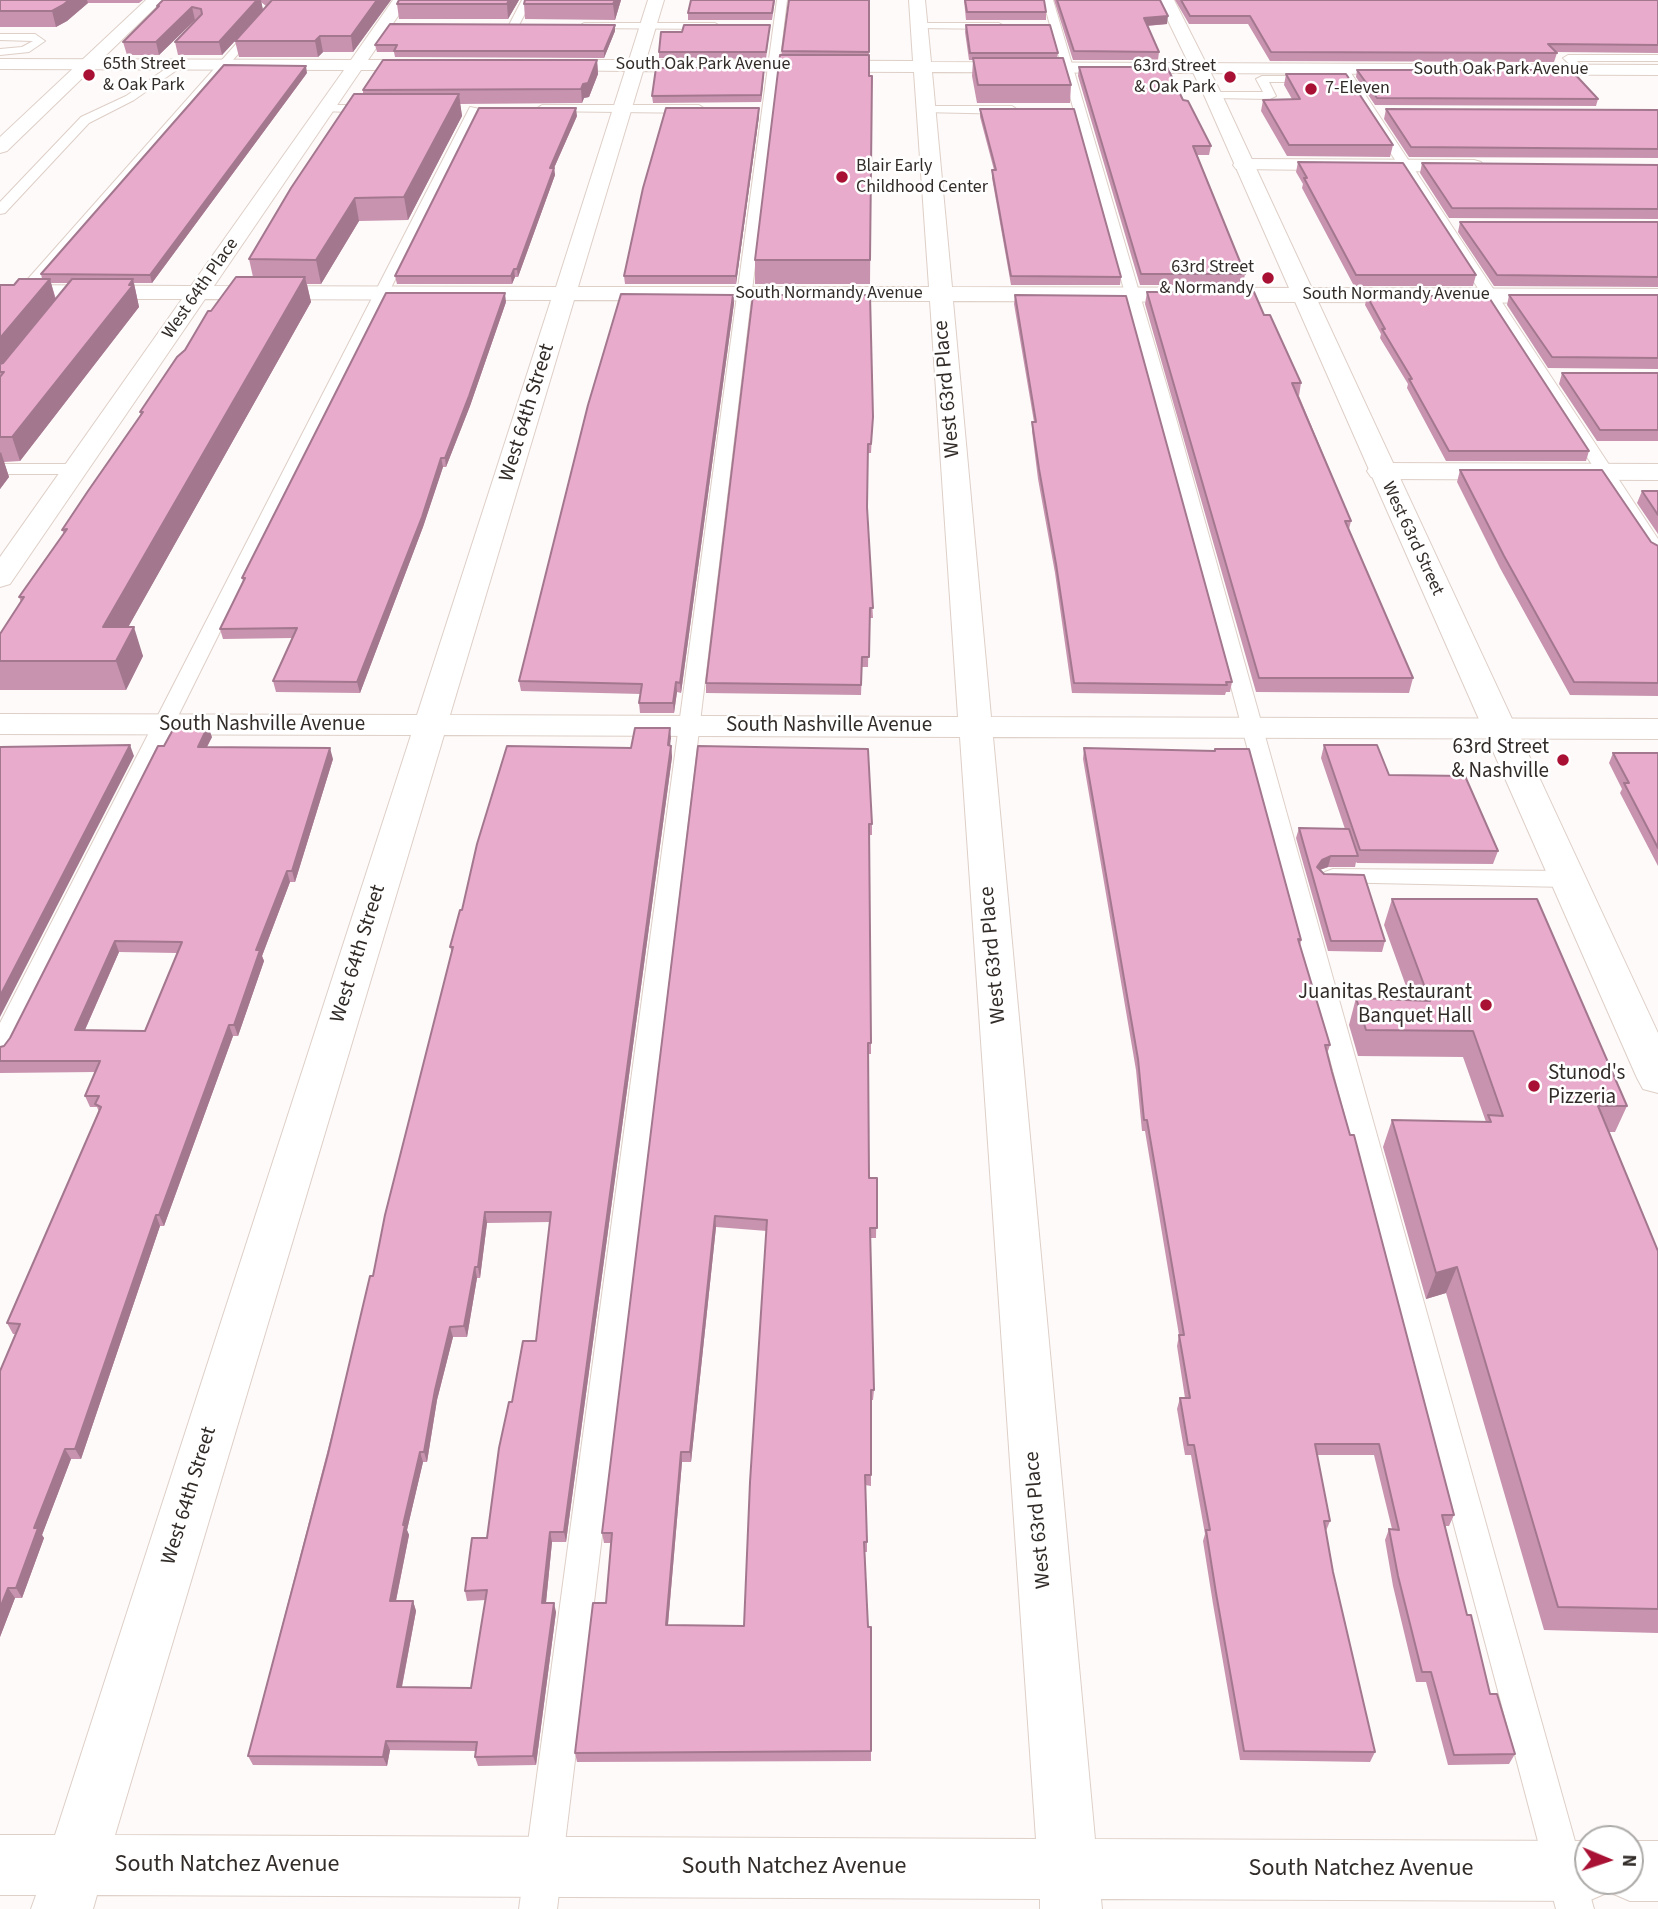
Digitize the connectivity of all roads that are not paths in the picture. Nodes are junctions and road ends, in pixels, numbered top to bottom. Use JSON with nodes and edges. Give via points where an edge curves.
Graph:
{"nodes":[{"id":1,"x":280,"y":0,"type":"edge"},
{"id":2,"x":401,"y":0,"type":"edge"},
{"id":3,"x":527,"y":0,"type":"edge"},
{"id":4,"x":782,"y":0,"type":"edge"},
{"id":5,"x":1048,"y":0,"type":"edge"},
{"id":6,"x":1166,"y":0,"type":"edge"},
{"id":7,"x":155,"y":4,"type":"edge"},
{"id":8,"x":652,"y":13,"type":"edge"},
{"id":9,"x":918,"y":13,"type":"edge"},
{"id":10,"x":501,"y":25,"type":"edge"},
{"id":11,"x":514,"y":25,"type":"junction"},
{"id":12,"x":528,"y":25,"type":"edge"},
{"id":13,"x":570,"y":26,"type":"edge"},
{"id":14,"x":725,"y":26,"type":"edge"},
{"id":15,"x":1017,"y":26,"type":"edge"},
{"id":16,"x":0,"y":37,"type":"edge"},
{"id":17,"x":69,"y":49,"type":"dead end"},
{"id":18,"x":0,"y":52,"type":"edge"},
{"id":19,"x":176,"y":57,"type":"junction"},
{"id":20,"x":1658,"y":58,"type":"edge"},
{"id":21,"x":0,"y":64,"type":"edge"},
{"id":22,"x":51,"y":64,"type":"junction"},
{"id":23,"x":87,"y":64,"type":"junction"},
{"id":24,"x":222,"y":65,"type":"junction"},
{"id":25,"x":356,"y":65,"type":"junction"},
{"id":26,"x":449,"y":65,"type":"edge"},
{"id":27,"x":530,"y":65,"type":"edge"},
{"id":28,"x":636,"y":65,"type":"junction"},
{"id":29,"x":774,"y":66,"type":"junction"},
{"id":30,"x":922,"y":66,"type":"junction"},
{"id":31,"x":1068,"y":66,"type":"junction"},
{"id":32,"x":1200,"y":68,"type":"junction"},
{"id":33,"x":1579,"y":70,"type":"junction"},
{"id":34,"x":1658,"y":70,"type":"edge"},
{"id":35,"x":1259,"y":74,"type":"junction"},
{"id":36,"x":1346,"y":75,"type":"junction"},
{"id":37,"x":34,"y":80,"type":"dead end"},
{"id":38,"x":1213,"y":95,"type":"junction"},
{"id":39,"x":326,"y":109,"type":"junction"},
{"id":40,"x":392,"y":109,"type":"edge"},
{"id":41,"x":474,"y":109,"type":"edge"},
{"id":42,"x":529,"y":109,"type":"edge"},
{"id":43,"x":622,"y":109,"type":"junction"},
{"id":44,"x":716,"y":109,"type":"edge"},
{"id":45,"x":926,"y":110,"type":"junction"},
{"id":46,"x":1028,"y":110,"type":"edge"},
{"id":47,"x":0,"y":147,"type":"edge"},
{"id":48,"x":1243,"y":165,"type":"junction"},
{"id":49,"x":1405,"y":166,"type":"junction"},
{"id":50,"x":1498,"y":166,"type":"edge"},
{"id":51,"x":0,"y":211,"type":"edge"},
{"id":52,"x":0,"y":292,"type":"edge"},
{"id":53,"x":24,"y":292,"type":"junction"},
{"id":54,"x":199,"y":292,"type":"junction"},
{"id":55,"x":381,"y":293,"type":"junction"},
{"id":56,"x":565,"y":293,"type":"junction"},
{"id":57,"x":745,"y":293,"type":"junction"},
{"id":58,"x":940,"y":294,"type":"junction"},
{"id":59,"x":1133,"y":294,"type":"junction"},
{"id":60,"x":1301,"y":295,"type":"junction"},
{"id":61,"x":1490,"y":295,"type":"junction"},
{"id":62,"x":1658,"y":296,"type":"edge"},
{"id":63,"x":1543,"y":376,"type":"junction"},
{"id":64,"x":1568,"y":376,"type":"edge"},
{"id":65,"x":0,"y":469,"type":"edge"},
{"id":66,"x":76,"y":469,"type":"junction"},
{"id":67,"x":1381,"y":471,"type":"junction"},
{"id":68,"x":1605,"y":472,"type":"junction"},
{"id":69,"x":1658,"y":472,"type":"edge"},
{"id":70,"x":1658,"y":553,"type":"edge"},
{"id":71,"x":0,"y":578,"type":"edge"},
{"id":72,"x":0,"y":724,"type":"edge"},
{"id":73,"x":163,"y":725,"type":"junction"},
{"id":74,"x":431,"y":726,"type":"junction"},
{"id":75,"x":690,"y":726,"type":"junction"},
{"id":76,"x":975,"y":727,"type":"junction"},
{"id":77,"x":1252,"y":728,"type":"junction"},
{"id":78,"x":1498,"y":728,"type":"junction"},
{"id":79,"x":1658,"y":729,"type":"edge"},
{"id":80,"x":1329,"y":877,"type":"edge"},
{"id":81,"x":1567,"y":879,"type":"junction"},
{"id":82,"x":0,"y":1048,"type":"edge"},
{"id":83,"x":1658,"y":1078,"type":"edge"},
{"id":84,"x":0,"y":1865,"type":"edge"},
{"id":85,"x":1574,"y":1876,"type":"edge"},
{"id":86,"x":1574,"y":1883,"type":"edge"},
{"id":87,"x":69,"y":1887,"type":"edge"},
{"id":88,"x":541,"y":1889,"type":"edge"},
{"id":89,"x":1070,"y":1889,"type":"edge"}],
"edges":[{"from":1,"to":24,"type":"lane"},
{"from":2,"to":25,"type":"street","name":"West 64th Place","via":[[390,25]]},
{"from":3,"to":11,"type":"lane"},
{"from":4,"to":29,"type":"lane","via":[[772,26]]},
{"from":5,"to":31,"type":"lane","via":[[1049,26]]},
{"from":6,"to":32,"type":"street","name":"West 63rd Street"},
{"from":7,"to":23,"type":"street"},
{"from":8,"to":13,"type":"lane"},
{"from":8,"to":14,"type":"lane"},
{"from":8,"to":28,"type":"street","name":"West 64th Street"},
{"from":9,"to":15,"type":"lane"},
{"from":9,"to":30,"type":"street","name":"West 63rd Place"},
{"from":10,"to":11,"type":"lane"},
{"from":11,"to":12,"type":"lane"},
{"from":16,"to":18,"type":"lane","via":[[40,41],[26,50]]},
{"from":17,"to":22,"type":"street"},
{"from":19,"to":23,"type":"street","via":[[159,65]]},
{"from":19,"to":24,"type":"street"},
{"from":19,"to":51,"type":"lane","via":[[130,98],[85,120]]},
{"from":20,"to":33,"type":"lane","via":[[1568,58]]},
{"from":21,"to":22,"type":"street"},
{"from":22,"to":23,"type":"street"},
{"from":22,"to":37,"type":"street"},
{"from":23,"to":47,"type":"street"},
{"from":24,"to":25,"type":"street"},
{"from":24,"to":53,"type":"lane"},
{"from":25,"to":26,"type":"street"},
{"from":25,"to":39,"type":"street","name":"West 64th Place"},
{"from":27,"to":28,"type":"street","name":"South Oak Park Avenue"},
{"from":28,"to":29,"type":"street","name":"South Oak Park Avenue"},
{"from":28,"to":43,"type":"street","name":"West 64th Street"},
{"from":29,"to":30,"type":"street","name":"South Oak Park Avenue"},
{"from":29,"to":57,"type":"lane","via":[[763,109]]},
{"from":30,"to":31,"type":"street","name":"South Oak Park Avenue"},
{"from":30,"to":45,"type":"street","name":"West 63rd Place"},
{"from":31,"to":32,"type":"street","name":"South Oak Park Avenue"},
{"from":31,"to":59,"type":"lane","via":[[1074,110]]},
{"from":32,"to":35,"type":"street","name":"South Oak Park Avenue"},
{"from":32,"to":38,"type":"street","name":"West 63rd Street"},
{"from":33,"to":34,"type":"street","name":"South Oak Park Avenue"},
{"from":33,"to":36,"type":"street","name":"South Oak Park Avenue"},
{"from":35,"to":36,"type":"street","name":"South Oak Park Avenue"},
{"from":35,"to":38,"type":"lane","via":[[1270,96]]},
{"from":36,"to":49,"type":"lane","via":[[1378,112]]},
{"from":38,"to":48,"type":"street","name":"West 63rd Street"},
{"from":39,"to":40,"type":"lane"},
{"from":39,"to":54,"type":"street","name":"West 64th Place"},
{"from":41,"to":55,"type":"lane"},
{"from":42,"to":43,"type":"lane"},
{"from":43,"to":44,"type":"lane"},
{"from":43,"to":56,"type":"street","name":"West 64th Street"},
{"from":45,"to":46,"type":"lane"},
{"from":45,"to":58,"type":"street","name":"West 63rd Place"},
{"from":48,"to":49,"type":"street"},
{"from":48,"to":60,"type":"street","name":"West 63rd Street"},
{"from":49,"to":50,"type":"street"},
{"from":49,"to":61,"type":"lane","via":[[1451,225]]},
{"from":52,"to":53,"type":"street","name":"South Normandy Avenue"},
{"from":53,"to":54,"type":"street","name":"South Normandy Avenue","via":[[70,298]]},
{"from":54,"to":55,"type":"street","name":"South Normandy Avenue"},
{"from":54,"to":66,"type":"street","name":"West 64th Place"},
{"from":55,"to":56,"type":"street","name":"South Normandy Avenue"},
{"from":55,"to":73,"type":"lane"},
{"from":56,"to":57,"type":"street","name":"South Normandy Avenue"},
{"from":56,"to":74,"type":"street","name":"West 64th Street"},
{"from":57,"to":58,"type":"street","name":"South Normandy Avenue"},
{"from":57,"to":75,"type":"lane"},
{"from":58,"to":59,"type":"street","name":"South Normandy Avenue"},
{"from":58,"to":76,"type":"street","name":"West 63rd Place"},
{"from":59,"to":60,"type":"street","name":"South Normandy Avenue"},
{"from":59,"to":77,"type":"lane"},
{"from":60,"to":61,"type":"street","name":"South Normandy Avenue"},
{"from":60,"to":67,"type":"street","name":"West 63rd Street"},
{"from":61,"to":62,"type":"street","name":"South Normandy Avenue"},
{"from":61,"to":63,"type":"lane"},
{"from":63,"to":64,"type":"lane"},
{"from":63,"to":68,"type":"lane"},
{"from":65,"to":66,"type":"lane"},
{"from":66,"to":71,"type":"street","name":"West 64th Place"},
{"from":67,"to":68,"type":"street"},
{"from":67,"to":78,"type":"street","name":"West 63rd Street"},
{"from":68,"to":69,"type":"street"},
{"from":68,"to":70,"type":"lane"},
{"from":72,"to":73,"type":"street","name":"South Nashville Avenue"},
{"from":73,"to":74,"type":"street","name":"South Nashville Avenue"},
{"from":73,"to":82,"type":"lane"},
{"from":74,"to":75,"type":"street","name":"South Nashville Avenue"},
{"from":74,"to":87,"type":"street","name":"West 64th Street"},
{"from":75,"to":76,"type":"street","name":"South Nashville Avenue"},
{"from":75,"to":88,"type":"lane"},
{"from":76,"to":77,"type":"street","name":"South Nashville Avenue"},
{"from":76,"to":89,"type":"street","name":"West 63rd Place"},
{"from":77,"to":78,"type":"street","name":"South Nashville Avenue"},
{"from":77,"to":85,"type":"lane"},
{"from":78,"to":79,"type":"street","name":"South Nashville Avenue"},
{"from":78,"to":81,"type":"street","name":"West 63rd Street"},
{"from":80,"to":81,"type":"lane"},
{"from":81,"to":83,"type":"street","name":"West 63rd Street"},
{"from":84,"to":87,"type":"street","name":"South Natchez Avenue"},
{"from":86,"to":89,"type":"street","name":"South Natchez Avenue"},
{"from":87,"to":88,"type":"street","name":"South Natchez Avenue"},
{"from":88,"to":89,"type":"street","name":"South Natchez Avenue"}]}
